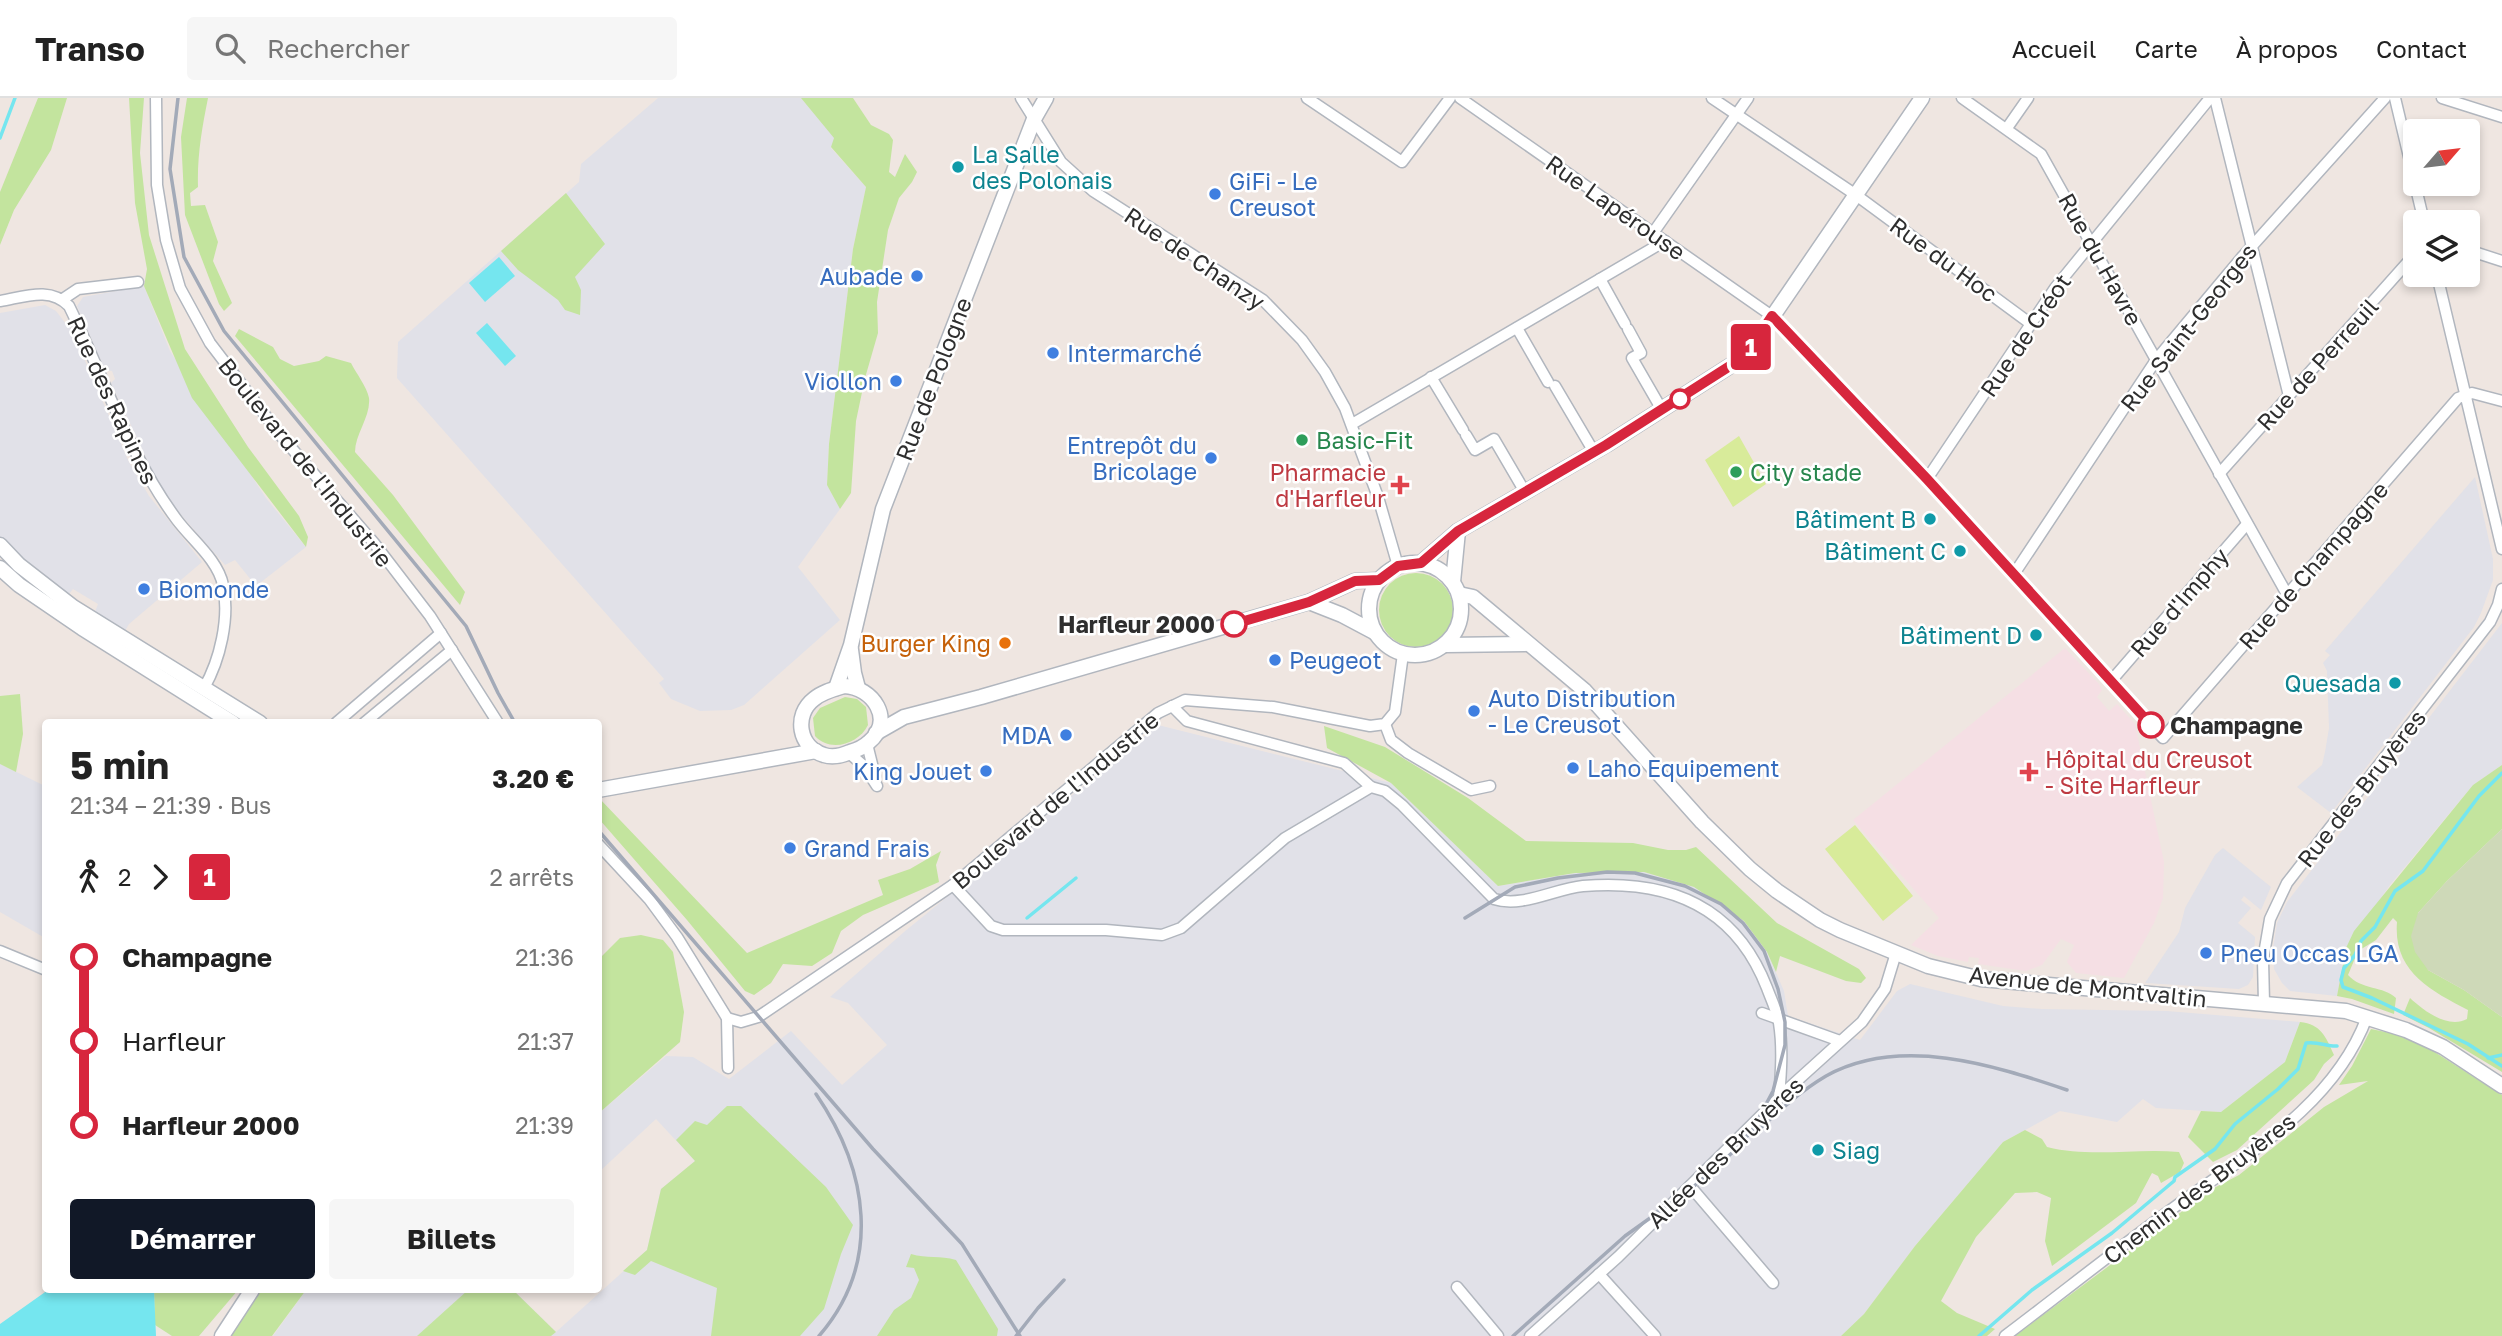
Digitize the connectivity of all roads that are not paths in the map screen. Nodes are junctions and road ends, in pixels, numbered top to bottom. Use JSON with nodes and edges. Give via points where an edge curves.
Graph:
{"nodes":[{"id":1,"x":156,"y":98,"type":"edge"},
{"id":2,"x":1021,"y":98,"type":"edge"},
{"id":3,"x":1046,"y":98,"type":"edge"},
{"id":4,"x":1307,"y":98,"type":"edge"},
{"id":5,"x":1450,"y":98,"type":"edge"},
{"id":6,"x":1460,"y":98,"type":"edge"},
{"id":7,"x":1712,"y":98,"type":"edge"},
{"id":8,"x":1748,"y":98,"type":"edge"},
{"id":9,"x":1922,"y":98,"type":"edge"},
{"id":10,"x":1962,"y":98,"type":"edge"},
{"id":11,"x":2028,"y":98,"type":"edge"},
{"id":12,"x":2210,"y":98,"type":"edge"},
{"id":13,"x":2215,"y":98,"type":"edge"},
{"id":14,"x":2385,"y":98,"type":"edge"},
{"id":15,"x":2395,"y":98,"type":"edge"},
{"id":16,"x":2442,"y":98,"type":"edge"},
{"id":17,"x":1737,"y":115,"type":"junction"},
{"id":18,"x":2502,"y":117,"type":"edge"},
{"id":19,"x":1034,"y":120,"type":"junction"},
{"id":20,"x":2007,"y":128,"type":"junction"},
{"id":21,"x":2403,"y":132,"type":"edge"},
{"id":22,"x":1856,"y":195,"type":"junction"},
{"id":23,"x":1653,"y":233,"type":"junction"},
{"id":24,"x":1665,"y":241,"type":"junction"},
{"id":25,"x":2091,"y":241,"type":"junction"},
{"id":26,"x":2253,"y":245,"type":"junction"},
{"id":27,"x":2480,"y":254,"type":"edge"},
{"id":28,"x":2502,"y":261,"type":"edge"},
{"id":29,"x":2403,"y":268,"type":"edge"},
{"id":30,"x":1600,"y":279,"type":"junction"},
{"id":31,"x":138,"y":282,"type":"dead end"},
{"id":32,"x":2440,"y":287,"type":"edge"},
{"id":33,"x":63,"y":299,"type":"junction"},
{"id":34,"x":0,"y":302,"type":"edge"},
{"id":35,"x":1772,"y":316,"type":"junction"},
{"id":36,"x":2031,"y":324,"type":"junction"},
{"id":37,"x":1517,"y":328,"type":"junction"},
{"id":38,"x":2156,"y":360,"type":"junction"},
{"id":39,"x":1432,"y":377,"type":"junction"},
{"id":40,"x":2465,"y":395,"type":"junction"},
{"id":41,"x":2289,"y":396,"type":"junction"},
{"id":42,"x":2502,"y":401,"type":"edge"},
{"id":43,"x":1662,"y":410,"type":"junction"},
{"id":44,"x":1352,"y":424,"type":"junction"},
{"id":45,"x":1594,"y":452,"type":"junction"},
{"id":46,"x":2219,"y":474,"type":"junction"},
{"id":47,"x":1927,"y":479,"type":"junction"},
{"id":48,"x":1525,"y":492,"type":"junction"},
{"id":49,"x":2247,"y":524,"type":"junction"},
{"id":50,"x":1458,"y":531,"type":"junction"},
{"id":51,"x":0,"y":545,"type":"edge"},
{"id":52,"x":2502,"y":548,"type":"edge"},
{"id":53,"x":1421,"y":563,"type":"junction"},
{"id":54,"x":1398,"y":566,"type":"junction"},
{"id":55,"x":0,"y":568,"type":"edge"},
{"id":56,"x":2014,"y":574,"type":"junction"},
{"id":57,"x":1379,"y":580,"type":"junction"},
{"id":58,"x":1456,"y":588,"type":"junction"},
{"id":59,"x":2502,"y":589,"type":"edge"},
{"id":60,"x":2288,"y":596,"type":"junction"},
{"id":61,"x":1309,"y":602,"type":"junction"},
{"id":62,"x":1374,"y":632,"type":"junction"},
{"id":63,"x":441,"y":633,"type":"junction"},
{"id":64,"x":1525,"y":644,"type":"junction"},
{"id":65,"x":851,"y":645,"type":"junction"},
{"id":66,"x":1446,"y":645,"type":"junction"},
{"id":67,"x":452,"y":650,"type":"junction"},
{"id":68,"x":1403,"y":654,"type":"junction"},
{"id":69,"x":2111,"y":681,"type":"junction"},
{"id":70,"x":204,"y":688,"type":"junction"},
{"id":71,"x":835,"y":688,"type":"junction"},
{"id":72,"x":858,"y":688,"type":"junction"},
{"id":73,"x":1172,"y":706,"type":"junction"},
{"id":74,"x":878,"y":709,"type":"junction"},
{"id":75,"x":904,"y":717,"type":"junction"},
{"id":76,"x":227,"y":719,"type":"edge"},
{"id":77,"x":254,"y":719,"type":"edge"},
{"id":78,"x":341,"y":719,"type":"edge"},
{"id":79,"x":369,"y":719,"type":"edge"},
{"id":80,"x":495,"y":719,"type":"edge"},
{"id":81,"x":1385,"y":724,"type":"junction"},
{"id":82,"x":802,"y":730,"type":"junction"},
{"id":83,"x":2163,"y":738,"type":"joint"},
{"id":84,"x":872,"y":739,"type":"junction"},
{"id":85,"x":816,"y":751,"type":"junction"},
{"id":86,"x":849,"y":753,"type":"junction"},
{"id":87,"x":779,"y":756,"type":"junction"},
{"id":88,"x":1490,"y":786,"type":"dead end"},
{"id":89,"x":1371,"y":787,"type":"junction"},
{"id":90,"x":602,"y":790,"type":"edge"},
{"id":91,"x":602,"y":848,"type":"edge"},
{"id":92,"x":953,"y":886,"type":"junction"},
{"id":93,"x":0,"y":951,"type":"edge"},
{"id":94,"x":1896,"y":953,"type":"junction"},
{"id":95,"x":42,"y":968,"type":"edge"},
{"id":96,"x":2264,"y":1003,"type":"junction"},
{"id":97,"x":1762,"y":1013,"type":"dead end"},
{"id":98,"x":2367,"y":1017,"type":"junction"},
{"id":99,"x":727,"y":1018,"type":"junction"},
{"id":100,"x":1779,"y":1019,"type":"junction"},
{"id":101,"x":1840,"y":1041,"type":"junction"},
{"id":102,"x":728,"y":1068,"type":"dead end"},
{"id":103,"x":2502,"y":1086,"type":"edge"},
{"id":104,"x":1779,"y":1098,"type":"junction"},
{"id":105,"x":1690,"y":1186,"type":"junction"},
{"id":106,"x":1599,"y":1274,"type":"junction"},
{"id":107,"x":1773,"y":1283,"type":"dead end"},
{"id":108,"x":1457,"y":1286,"type":"dead end"},
{"id":109,"x":250,"y":1293,"type":"edge"},
{"id":110,"x":222,"y":1336,"type":"edge"},
{"id":111,"x":1498,"y":1336,"type":"edge"},
{"id":112,"x":1530,"y":1336,"type":"edge"},
{"id":113,"x":1655,"y":1336,"type":"edge"},
{"id":114,"x":2005,"y":1336,"type":"edge"}],
"edges":[{"from":1,"to":63,"type":"street","name":"Boulevard de l'Industrie","via":[[157,185],[180,288],[210,343],[281,436],[374,543]]},
{"from":2,"to":19,"type":"street","name":"Rue de Chanzy"},
{"from":3,"to":19,"type":"street"},
{"from":4,"to":5,"type":"street","via":[[1402,162]]},
{"from":6,"to":23,"type":"street","name":"Rue Lapérouse"},
{"from":7,"to":17,"type":"street","name":"Rue du Hoc"},
{"from":8,"to":17,"type":"street"},
{"from":9,"to":22,"type":"street"},
{"from":10,"to":20,"type":"street","name":"Rue du Havre"},
{"from":11,"to":20,"type":"street"},
{"from":12,"to":25,"type":"street","name":"Rue de Créot"},
{"from":13,"to":26,"type":"street"},
{"from":14,"to":26,"type":"street","name":"Rue Saint-Georges"},
{"from":15,"to":21,"type":"street"},
{"from":16,"to":18,"type":"street"},
{"from":17,"to":22,"type":"street","name":"Rue du Hoc"},
{"from":17,"to":23,"type":"street"},
{"from":19,"to":44,"type":"street","name":"Rue de Chanzy","via":[[1061,162],[1093,191],[1263,300],[1325,372]]},
{"from":19,"to":65,"type":"street","name":"Rue de Pologne","via":[[883,509]]},
{"from":20,"to":25,"type":"street","name":"Rue du Havre","via":[[2041,154]]},
{"from":22,"to":35,"type":"street"},
{"from":22,"to":36,"type":"street","name":"Rue du Hoc"},
{"from":23,"to":24,"type":"street","name":"Rue Lapérouse"},
{"from":24,"to":30,"type":"street"},
{"from":24,"to":35,"type":"street","name":"Rue Lapérouse"},
{"from":25,"to":36,"type":"street","name":"Rue de Créot"},
{"from":25,"to":38,"type":"street","name":"Rue du Havre"},
{"from":26,"to":38,"type":"street","name":"Rue Saint-Georges"},
{"from":26,"to":41,"type":"street"},
{"from":27,"to":28,"type":"street"},
{"from":29,"to":41,"type":"street","name":"Rue de Perreuil"},
{"from":30,"to":37,"type":"street"},
{"from":30,"to":43,"type":"street","via":[[1641,353],[1632,358]]},
{"from":31,"to":33,"type":"street","name":"Rue des Rapines","via":[[78,289]]},
{"from":32,"to":40,"type":"street"},
{"from":33,"to":34,"type":"street","name":"Rue des Rapines","via":[[50,294]]},
{"from":33,"to":70,"type":"street","name":"Rue des Rapines","via":[[154,489],[223,583],[222,634]]},
{"from":35,"to":43,"type":"street","via":[[1751,348],[1733,364]]},
{"from":35,"to":47,"type":"street","name":"Rue Lapérouse"},
{"from":36,"to":47,"type":"street","name":"Rue de Créot"},
{"from":37,"to":39,"type":"street"},
{"from":37,"to":45,"type":"street"},
{"from":38,"to":46,"type":"street","name":"Rue du Havre"},
{"from":38,"to":56,"type":"street","name":"Rue Saint-Georges"},
{"from":39,"to":44,"type":"street"},
{"from":39,"to":48,"type":"street","via":[[1475,450],[1494,439]]},
{"from":40,"to":42,"type":"street"},
{"from":40,"to":52,"type":"street"},
{"from":40,"to":60,"type":"street","name":"Rue de Champagne"},
{"from":41,"to":46,"type":"street","name":"Rue de Perreuil"},
{"from":43,"to":45,"type":"street"},
{"from":44,"to":54,"type":"street","name":"Rue de Chanzy"},
{"from":45,"to":48,"type":"street"},
{"from":46,"to":49,"type":"street","name":"Rue du Havre"},
{"from":47,"to":56,"type":"street","name":"Rue Lapérouse"},
{"from":48,"to":50,"type":"street"},
{"from":49,"to":60,"type":"street","name":"Rue du Havre"},
{"from":49,"to":69,"type":"street","name":"Rue d'Imphy"},
{"from":50,"to":53,"type":"street"},
{"from":50,"to":58,"type":"street"},
{"from":51,"to":70,"type":"street","via":[[73,607]]},
{"from":53,"to":54,"type":"street"},
{"from":53,"to":58,"type":"street","via":[[1433,566]]},
{"from":54,"to":57,"type":"street"},
{"from":55,"to":76,"type":"street","via":[[82,628]]},
{"from":56,"to":69,"type":"street","name":"Rue Lapérouse"},
{"from":57,"to":61,"type":"street","via":[[1355,581]]},
{"from":57,"to":62,"type":"street","via":[[1369,605]]},
{"from":58,"to":64,"type":"street","name":"Avenue de Montvaltin","via":[[1473,597]]},
{"from":58,"to":66,"type":"street","via":[[1462,608],[1460,622]]},
{"from":59,"to":96,"type":"street","name":"Rue des Bruyères","via":[[2484,629],[2287,883],[2270,919],[2263,960]]},
{"from":60,"to":83,"type":"street","name":"Rue de Champagne"},
{"from":61,"to":62,"type":"street"},
{"from":61,"to":75,"type":"street"},
{"from":62,"to":68,"type":"street"},
{"from":63,"to":67,"type":"street","name":"Boulevard de l'Industrie"},
{"from":63,"to":78,"type":"street"},
{"from":64,"to":66,"type":"street"},
{"from":64,"to":94,"type":"street","name":"Avenue de Montvaltin","via":[[1584,690],[1750,869],[1820,920]]},
{"from":65,"to":71,"type":"street","name":"Rue de Pologne"},
{"from":65,"to":72,"type":"street","name":"Rue de Pologne"},
{"from":66,"to":68,"type":"street","via":[[1433,653]]},
{"from":67,"to":79,"type":"street"},
{"from":67,"to":80,"type":"street","name":"Boulevard de l'Industrie"},
{"from":68,"to":81,"type":"street","via":[[1395,712]]},
{"from":69,"to":83,"type":"street","name":"Rue Lapérouse"},
{"from":70,"to":77,"type":"street"},
{"from":71,"to":72,"type":"street"},
{"from":71,"to":82,"type":"street","via":[[806,706]]},
{"from":72,"to":74,"type":"street","via":[[869,694]]},
{"from":73,"to":81,"type":"street","name":"Boulevard de l'Industrie","via":[[1185,700],[1273,707],[1370,726]]},
{"from":73,"to":89,"type":"street","via":[[1187,721],[1344,763]]},
{"from":73,"to":92,"type":"street","name":"Boulevard de l'Industrie"},
{"from":74,"to":75,"type":"street"},
{"from":74,"to":84,"type":"street","via":[[880,719]]},
{"from":75,"to":84,"type":"street"},
{"from":81,"to":88,"type":"street","via":[[1391,740],[1471,790]]},
{"from":82,"to":85,"type":"street"},
{"from":82,"to":87,"type":"street"},
{"from":84,"to":86,"type":"street"},
{"from":84,"to":86,"type":"street","via":[[877,786]]},
{"from":85,"to":86,"type":"street","via":[[828,757]]},
{"from":85,"to":87,"type":"street"},
{"from":87,"to":90,"type":"street"},
{"from":89,"to":92,"type":"street","via":[[1285,838],[1181,928],[1162,935],[1003,930],[991,926]]},
{"from":89,"to":100,"type":"street","via":[[1385,791],[1402,805],[1494,899],[1513,902],[1582,886],[1635,886],[1656,888],[1706,908],[1745,944]]},
{"from":91,"to":99,"type":"street","via":[[677,937]]},
{"from":92,"to":99,"type":"street","name":"Boulevard de l'Industrie","via":[[758,1017],[741,1022]]},
{"from":93,"to":95,"type":"street"},
{"from":94,"to":96,"type":"street","name":"Avenue de Montvaltin","via":[[1981,979]]},
{"from":94,"to":101,"type":"street","name":"Allée des Bruyères","via":[[1885,989],[1862,1022]]},
{"from":96,"to":98,"type":"street","name":"Avenue de Montvaltin"},
{"from":97,"to":100,"type":"street"},
{"from":98,"to":103,"type":"street","name":"Avenue de Montvaltin","via":[[2443,1047]]},
{"from":98,"to":114,"type":"street","name":"Chemin des Bruyères","via":[[2340,1069],[2287,1123]]},
{"from":99,"to":102,"type":"street"},
{"from":100,"to":101,"type":"street"},
{"from":100,"to":104,"type":"street"},
{"from":101,"to":104,"type":"street","name":"Allée des Bruyères"},
{"from":104,"to":105,"type":"street","name":"Allée des Bruyères"},
{"from":105,"to":106,"type":"street","name":"Allée des Bruyères"},
{"from":105,"to":107,"type":"street"},
{"from":106,"to":112,"type":"street","name":"Allée des Bruyères"},
{"from":106,"to":113,"type":"street"},
{"from":108,"to":111,"type":"street"},
{"from":109,"to":110,"type":"street"}]}
